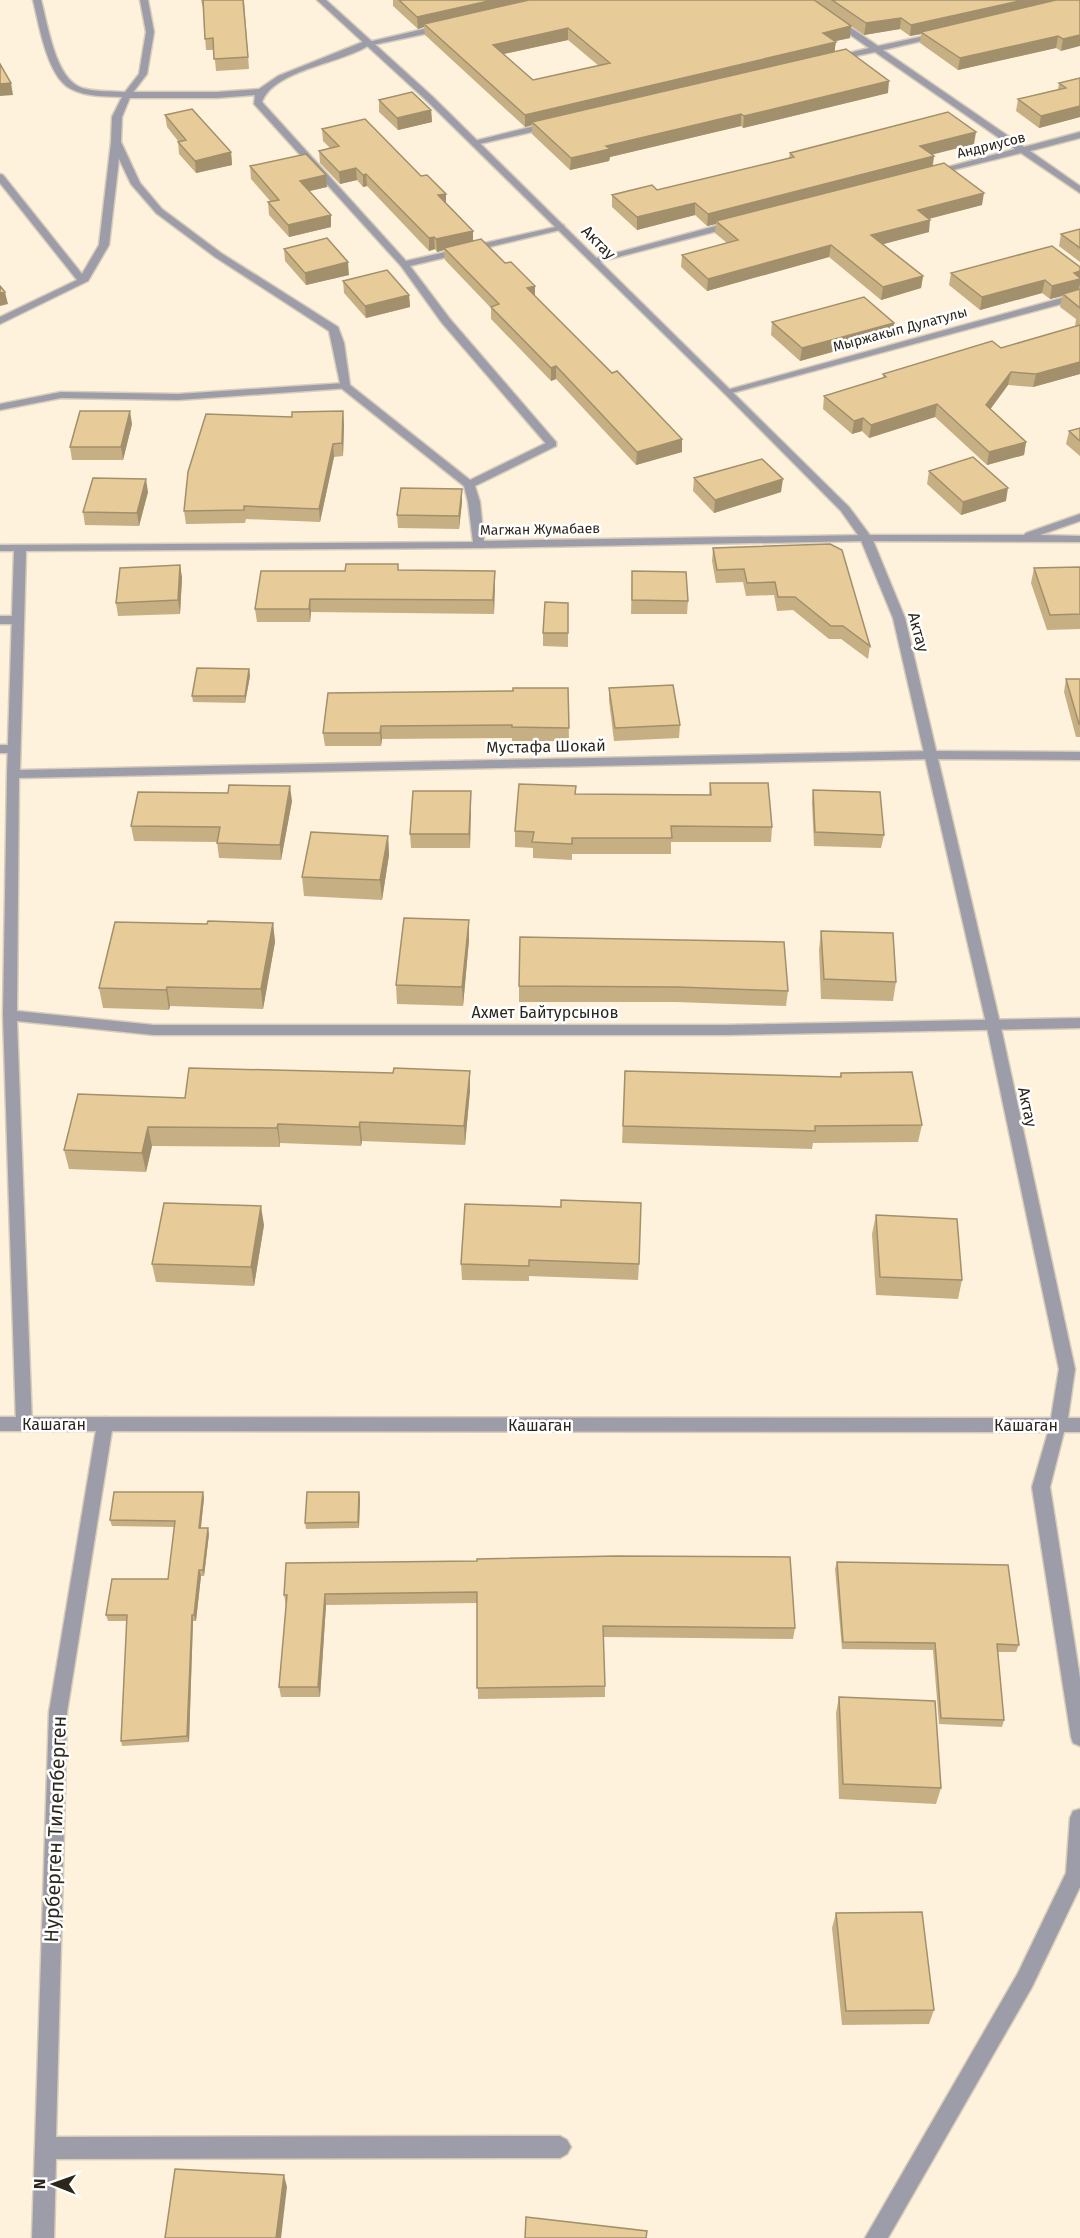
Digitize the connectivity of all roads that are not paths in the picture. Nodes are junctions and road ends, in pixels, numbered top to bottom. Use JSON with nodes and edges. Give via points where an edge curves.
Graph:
{"nodes":[{"id":1,"x":37,"y":0,"type":"edge"},
{"id":2,"x":144,"y":0,"type":"edge"},
{"id":3,"x":321,"y":0,"type":"edge"},
{"id":4,"x":805,"y":0,"type":"edge"},
{"id":5,"x":449,"y":26,"type":"edge"},
{"id":6,"x":945,"y":33,"type":"edge"},
{"id":7,"x":368,"y":44,"type":"junction"},
{"id":8,"x":877,"y":49,"type":"junction"},
{"id":9,"x":820,"y":62,"type":"edge"},
{"id":10,"x":261,"y":92,"type":"junction"},
{"id":11,"x":127,"y":95,"type":"junction"},
{"id":12,"x":555,"y":124,"type":"edge"},
{"id":13,"x":1080,"y":135,"type":"edge"},
{"id":14,"x":116,"y":142,"type":"junction"},
{"id":15,"x":475,"y":142,"type":"junction"},
{"id":16,"x":1023,"y":151,"type":"junction"},
{"id":17,"x":0,"y":177,"type":"edge"},
{"id":18,"x":919,"y":177,"type":"edge"},
{"id":19,"x":1080,"y":190,"type":"edge"},
{"id":20,"x":745,"y":222,"type":"edge"},
{"id":21,"x":561,"y":227,"type":"junction"},
{"id":22,"x":595,"y":260,"type":"junction"},
{"id":23,"x":404,"y":264,"type":"junction"},
{"id":24,"x":83,"y":281,"type":"junction"},
{"id":25,"x":1080,"y":296,"type":"edge"},
{"id":26,"x":0,"y":321,"type":"edge"},
{"id":27,"x":345,"y":386,"type":"junction"},
{"id":28,"x":728,"y":391,"type":"junction"},
{"id":29,"x":0,"y":407,"type":"edge"},
{"id":30,"x":468,"y":485,"type":"junction"},
{"id":31,"x":1080,"y":517,"type":"edge"},
{"id":32,"x":866,"y":538,"type":"junction"},
{"id":33,"x":1019,"y":539,"type":"junction"},
{"id":34,"x":1080,"y":539,"type":"edge"},
{"id":35,"x":479,"y":545,"type":"junction"},
{"id":36,"x":0,"y":548,"type":"edge"},
{"id":37,"x":20,"y":548,"type":"junction"},
{"id":38,"x":0,"y":620,"type":"edge"},
{"id":39,"x":18,"y":620,"type":"junction"},
{"id":40,"x":7,"y":749,"type":"edge"},
{"id":41,"x":932,"y":755,"type":"junction"},
{"id":42,"x":1080,"y":756,"type":"edge"},
{"id":43,"x":13,"y":774,"type":"junction"},
{"id":44,"x":5,"y":917,"type":"edge"},
{"id":45,"x":5,"y":1013,"type":"edge"},
{"id":46,"x":993,"y":1023,"type":"junction"},
{"id":47,"x":1080,"y":1023,"type":"edge"},
{"id":48,"x":0,"y":1424,"type":"edge"},
{"id":49,"x":24,"y":1424,"type":"junction"},
{"id":50,"x":105,"y":1424,"type":"junction"},
{"id":51,"x":1058,"y":1425,"type":"junction"},
{"id":52,"x":1080,"y":1425,"type":"edge"},
{"id":53,"x":1080,"y":1737,"type":"edge"},
{"id":54,"x":1080,"y":1818,"type":"edge"},
{"id":55,"x":560,"y":2147,"type":"dead end"},
{"id":56,"x":45,"y":2148,"type":"junction"},
{"id":57,"x":43,"y":2238,"type":"edge"},
{"id":58,"x":876,"y":2238,"type":"edge"}],
"edges":[{"from":1,"to":11,"type":"street","via":[[60,76],[72,87]]},
{"from":2,"to":11,"type":"street","via":[[150,32],[142,74]]},
{"from":3,"to":7,"type":"street","name":"Актау"},
{"from":4,"to":8,"type":"street"},
{"from":5,"to":7,"type":"street"},
{"from":6,"to":8,"type":"street"},
{"from":7,"to":10,"type":"street","via":[[281,78]]},
{"from":7,"to":15,"type":"street","name":"Актау"},
{"from":8,"to":9,"type":"street"},
{"from":8,"to":16,"type":"street"},
{"from":10,"to":11,"type":"street"},
{"from":10,"to":23,"type":"street","via":[[257,102]]},
{"from":11,"to":14,"type":"street","via":[[117,117]]},
{"from":12,"to":15,"type":"street"},
{"from":13,"to":16,"type":"street","name":"Андриусов"},
{"from":14,"to":24,"type":"street","via":[[104,245]]},
{"from":14,"to":27,"type":"street","via":[[136,184],[159,211],[218,255],[334,329],[340,344]]},
{"from":15,"to":21,"type":"street","name":"Актау"},
{"from":16,"to":18,"type":"street","name":"Андриусов"},
{"from":16,"to":19,"type":"street"},
{"from":17,"to":24,"type":"street"},
{"from":20,"to":22,"type":"street"},
{"from":21,"to":22,"type":"street","name":"Актау"},
{"from":21,"to":23,"type":"street"},
{"from":22,"to":28,"type":"street","name":"Актау"},
{"from":23,"to":30,"type":"street","via":[[446,321],[552,444]]},
{"from":24,"to":26,"type":"street"},
{"from":25,"to":28,"type":"street","name":"Мыржакып Дулатулы"},
{"from":27,"to":29,"type":"street","via":[[177,397],[61,395]]},
{"from":27,"to":30,"type":"street"},
{"from":28,"to":32,"type":"street","name":"Актау","via":[[845,509]]},
{"from":30,"to":35,"type":"street"},
{"from":31,"to":33,"type":"street"},
{"from":32,"to":33,"type":"street","name":"Магжан Жумабаев"},
{"from":32,"to":35,"type":"street","name":"Магжан Жумабаев"},
{"from":32,"to":41,"type":"street","name":"Актау","via":[[900,618]]},
{"from":33,"to":34,"type":"street","name":"Магжан Жумабаев"},
{"from":35,"to":37,"type":"street","name":"Магжан Жумабаев"},
{"from":36,"to":37,"type":"street","name":"Магжан Жумабаев"},
{"from":37,"to":39,"type":"street"},
{"from":38,"to":39,"type":"street"},
{"from":39,"to":40,"type":"street"},
{"from":40,"to":43,"type":"street"},
{"from":41,"to":42,"type":"street","name":"Мустафа Шокай"},
{"from":41,"to":43,"type":"street","name":"Мустафа Шокай"},
{"from":41,"to":46,"type":"street","name":"Актау"},
{"from":43,"to":44,"type":"street"},
{"from":44,"to":45,"type":"street"},
{"from":45,"to":46,"type":"street","name":"Ахмет Байтурсынов","via":[[154,1030],[726,1030]]},
{"from":45,"to":49,"type":"street"},
{"from":46,"to":47,"type":"street","name":"Ахмет Байтурсынов"},
{"from":46,"to":51,"type":"street","name":"Актау","via":[[1067,1369]]},
{"from":48,"to":49,"type":"street","name":"Кашаган"},
{"from":49,"to":50,"type":"street","name":"Кашаган"},
{"from":50,"to":51,"type":"street","name":"Кашаган"},
{"from":50,"to":56,"type":"street","name":"Нурберген Тилепберген","via":[[58,1713]]},
{"from":51,"to":52,"type":"street","name":"Кашаган"},
{"from":51,"to":53,"type":"street","name":"Актау","via":[[1041,1487]]},
{"from":54,"to":58,"type":"street","via":[[1076,1874],[1025,1980]]},
{"from":55,"to":56,"type":"street"},
{"from":56,"to":57,"type":"street","name":"Нурберген Тилепберген"}]}
